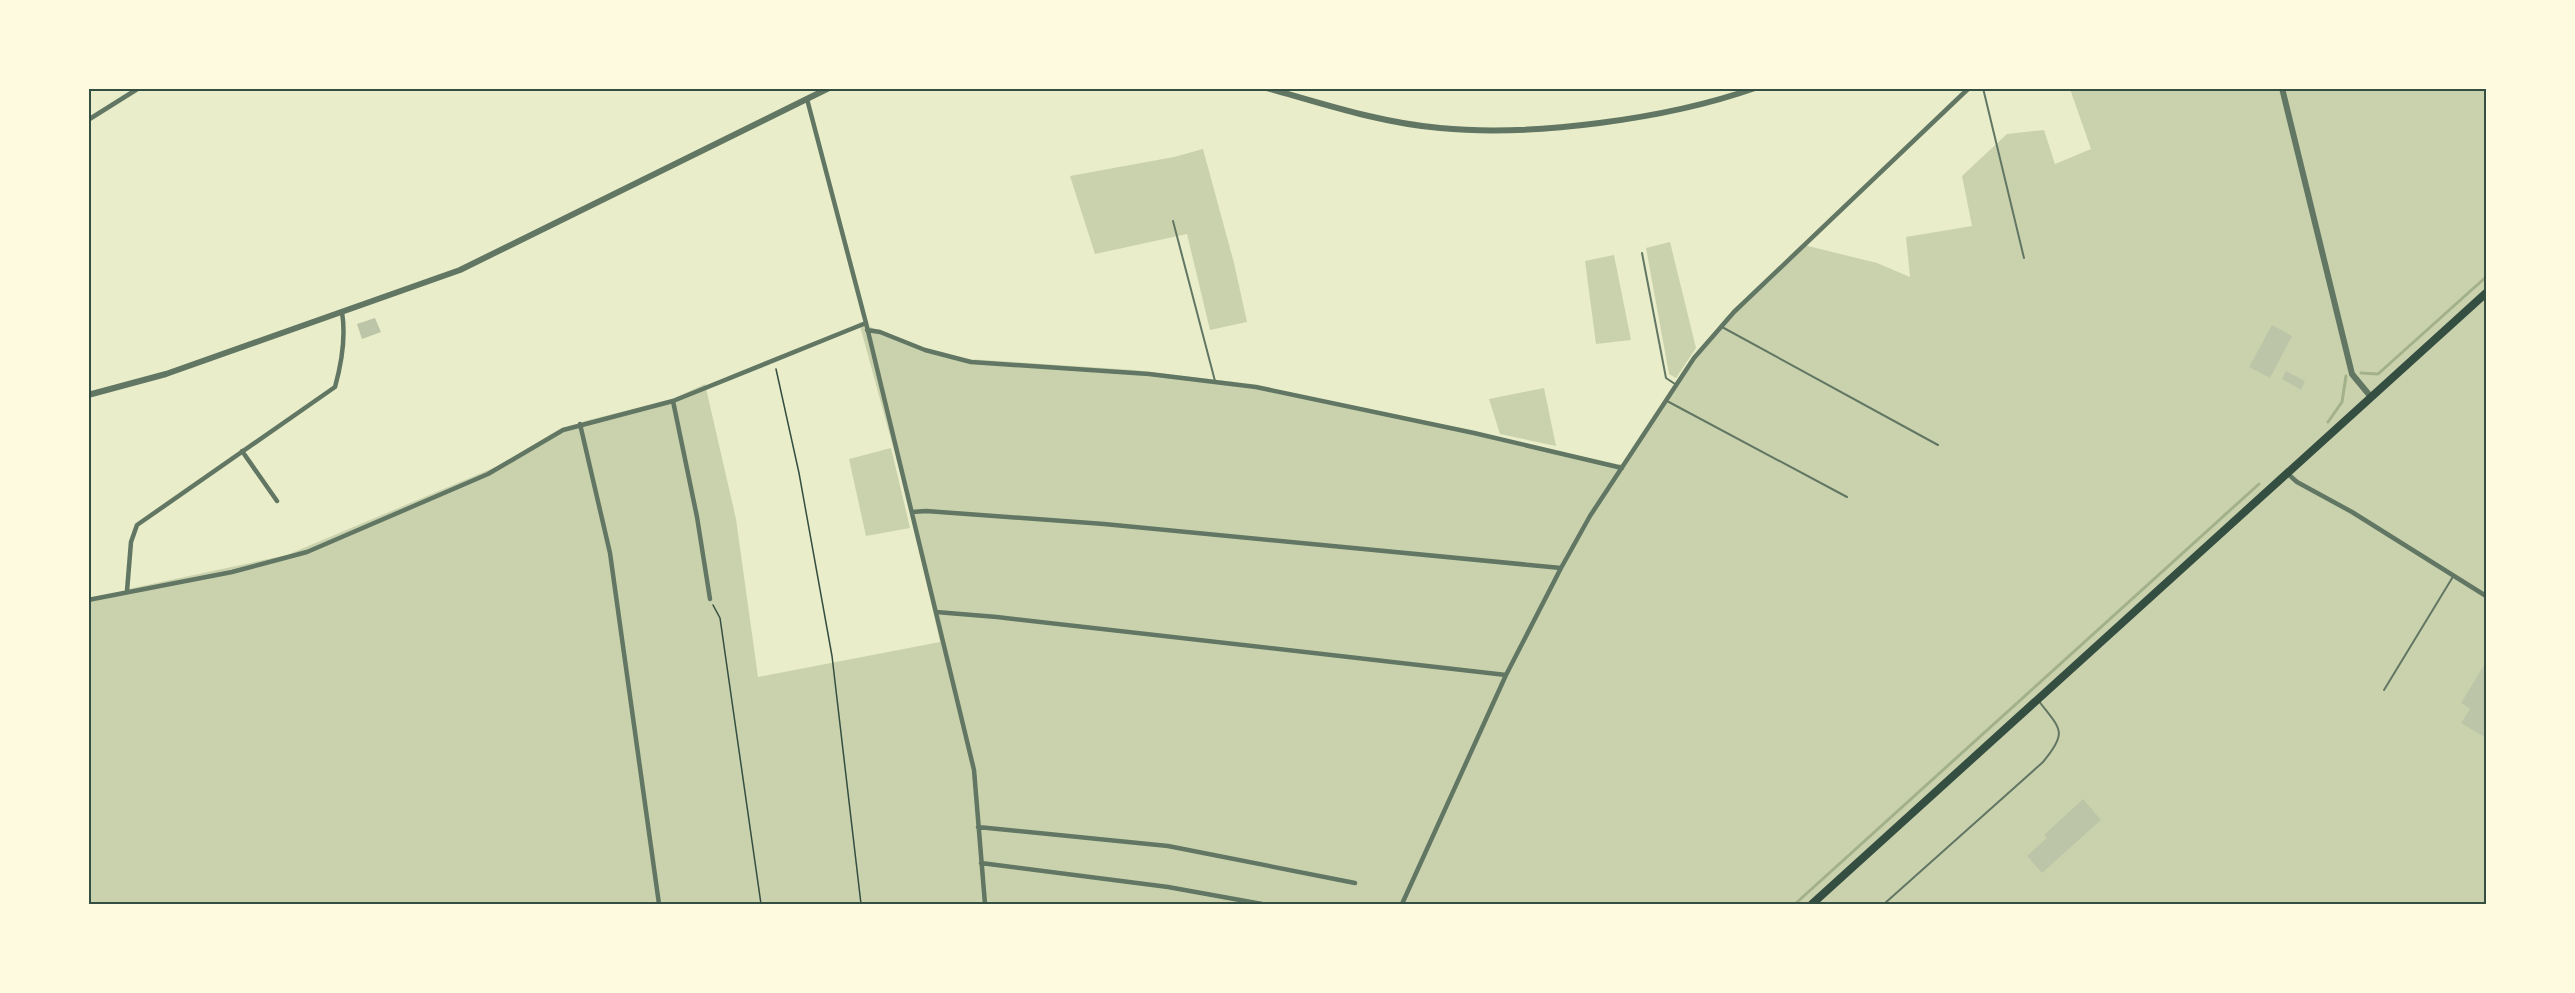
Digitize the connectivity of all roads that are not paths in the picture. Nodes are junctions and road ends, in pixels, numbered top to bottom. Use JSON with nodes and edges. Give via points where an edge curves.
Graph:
{"nodes":[{"id":1,"x":139,"y":88,"type":"edge"},
{"id":2,"x":829,"y":88,"type":"edge"},
{"id":3,"x":1267,"y":88,"type":"edge"},
{"id":4,"x":1755,"y":88,"type":"edge"},
{"id":5,"x":1969,"y":88,"type":"edge"},
{"id":6,"x":1983,"y":88,"type":"edge"},
{"id":7,"x":2282,"y":88,"type":"edge"},
{"id":8,"x":807,"y":99,"type":"junction"},
{"id":9,"x":89,"y":117,"type":"edge"},
{"id":10,"x":1173,"y":221,"type":"dead end"},
{"id":11,"x":1642,"y":253,"type":"dead end"},
{"id":12,"x":2024,"y":258,"type":"dead end"},
{"id":13,"x":2487,"y":293,"type":"edge"},
{"id":14,"x":342,"y":312,"type":"junction"},
{"id":15,"x":866,"y":322,"type":"junction"},
{"id":16,"x":1720,"y":326,"type":"junction"},
{"id":17,"x":867,"y":330,"type":"junction"},
{"id":18,"x":1215,"y":382,"type":"junction"},
{"id":19,"x":1677,"y":385,"type":"junction"},
{"id":20,"x":88,"y":395,"type":"edge"},
{"id":21,"x":2371,"y":397,"type":"junction"},
{"id":22,"x":673,"y":400,"type":"junction"},
{"id":23,"x":1667,"y":401,"type":"junction"},
{"id":24,"x":580,"y":424,"type":"junction"},
{"id":25,"x":1938,"y":446,"type":"dead end"},
{"id":26,"x":242,"y":451,"type":"junction"},
{"id":27,"x":1622,"y":468,"type":"junction"},
{"id":28,"x":2288,"y":474,"type":"junction"},
{"id":29,"x":1847,"y":497,"type":"dead end"},
{"id":30,"x":277,"y":501,"type":"dead end"},
{"id":31,"x":912,"y":512,"type":"junction"},
{"id":32,"x":1562,"y":568,"type":"junction"},
{"id":33,"x":2454,"y":575,"type":"junction"},
{"id":34,"x":127,"y":591,"type":"junction"},
{"id":35,"x":2487,"y":596,"type":"edge"},
{"id":36,"x":710,"y":599,"type":"road end"},
{"id":37,"x":88,"y":600,"type":"edge"},
{"id":38,"x":936,"y":612,"type":"junction"},
{"id":39,"x":1506,"y":675,"type":"junction"},
{"id":40,"x":2384,"y":690,"type":"dead end"},
{"id":41,"x":2038,"y":700,"type":"junction"},
{"id":42,"x":978,"y":827,"type":"junction"},
{"id":43,"x":981,"y":863,"type":"junction"},
{"id":44,"x":1355,"y":883,"type":"dead end"},
{"id":45,"x":659,"y":904,"type":"edge"},
{"id":46,"x":985,"y":904,"type":"edge"},
{"id":47,"x":1262,"y":904,"type":"edge"},
{"id":48,"x":1402,"y":904,"type":"edge"},
{"id":49,"x":1812,"y":904,"type":"edge"},
{"id":50,"x":1884,"y":904,"type":"edge"}],
"edges":[{"from":1,"to":9,"type":"street"},
{"from":2,"to":8,"type":"street"},
{"from":3,"to":4,"type":"street","via":[[1401,123],[1475,130],[1582,124],[1659,112]]},
{"from":5,"to":16,"type":"street"},
{"from":6,"to":12,"type":"lane"},
{"from":7,"to":21,"type":"street","via":[[2352,374]]},
{"from":8,"to":14,"type":"street","via":[[460,270]]},
{"from":8,"to":15,"type":"street"},
{"from":10,"to":18,"type":"lane"},
{"from":11,"to":19,"type":"lane","via":[[1666,378]]},
{"from":13,"to":21,"type":"highway"},
{"from":14,"to":20,"type":"street","via":[[166,374]]},
{"from":14,"to":26,"type":"street","via":[[341,364],[335,387]]},
{"from":15,"to":17,"type":"street"},
{"from":15,"to":22,"type":"street"},
{"from":16,"to":19,"type":"street"},
{"from":16,"to":25,"type":"lane"},
{"from":17,"to":18,"type":"street","via":[[971,362]]},
{"from":17,"to":31,"type":"street"},
{"from":18,"to":27,"type":"street","via":[[1256,387]]},
{"from":19,"to":23,"type":"street"},
{"from":21,"to":28,"type":"highway"},
{"from":22,"to":24,"type":"street"},
{"from":22,"to":36,"type":"street"},
{"from":23,"to":27,"type":"street"},
{"from":23,"to":29,"type":"lane"},
{"from":24,"to":34,"type":"street","via":[[477,479],[307,552],[232,572]]},
{"from":24,"to":45,"type":"street","via":[[610,553]]},
{"from":26,"to":30,"type":"street"},
{"from":26,"to":34,"type":"street","via":[[137,525],[131,542]]},
{"from":27,"to":32,"type":"street"},
{"from":28,"to":33,"type":"street"},
{"from":28,"to":41,"type":"highway"},
{"from":31,"to":32,"type":"street","via":[[1104,524]]},
{"from":31,"to":38,"type":"street"},
{"from":32,"to":39,"type":"street"},
{"from":33,"to":35,"type":"street"},
{"from":33,"to":40,"type":"lane"},
{"from":34,"to":37,"type":"street"},
{"from":38,"to":39,"type":"street"},
{"from":38,"to":42,"type":"street","via":[[974,770]]},
{"from":39,"to":48,"type":"street"},
{"from":41,"to":49,"type":"highway"},
{"from":41,"to":50,"type":"lane","via":[[2059,727],[2057,746]]},
{"from":42,"to":43,"type":"street"},
{"from":42,"to":44,"type":"street","via":[[1168,846]]},
{"from":43,"to":46,"type":"street"},
{"from":43,"to":47,"type":"street","via":[[1168,887]]}]}
